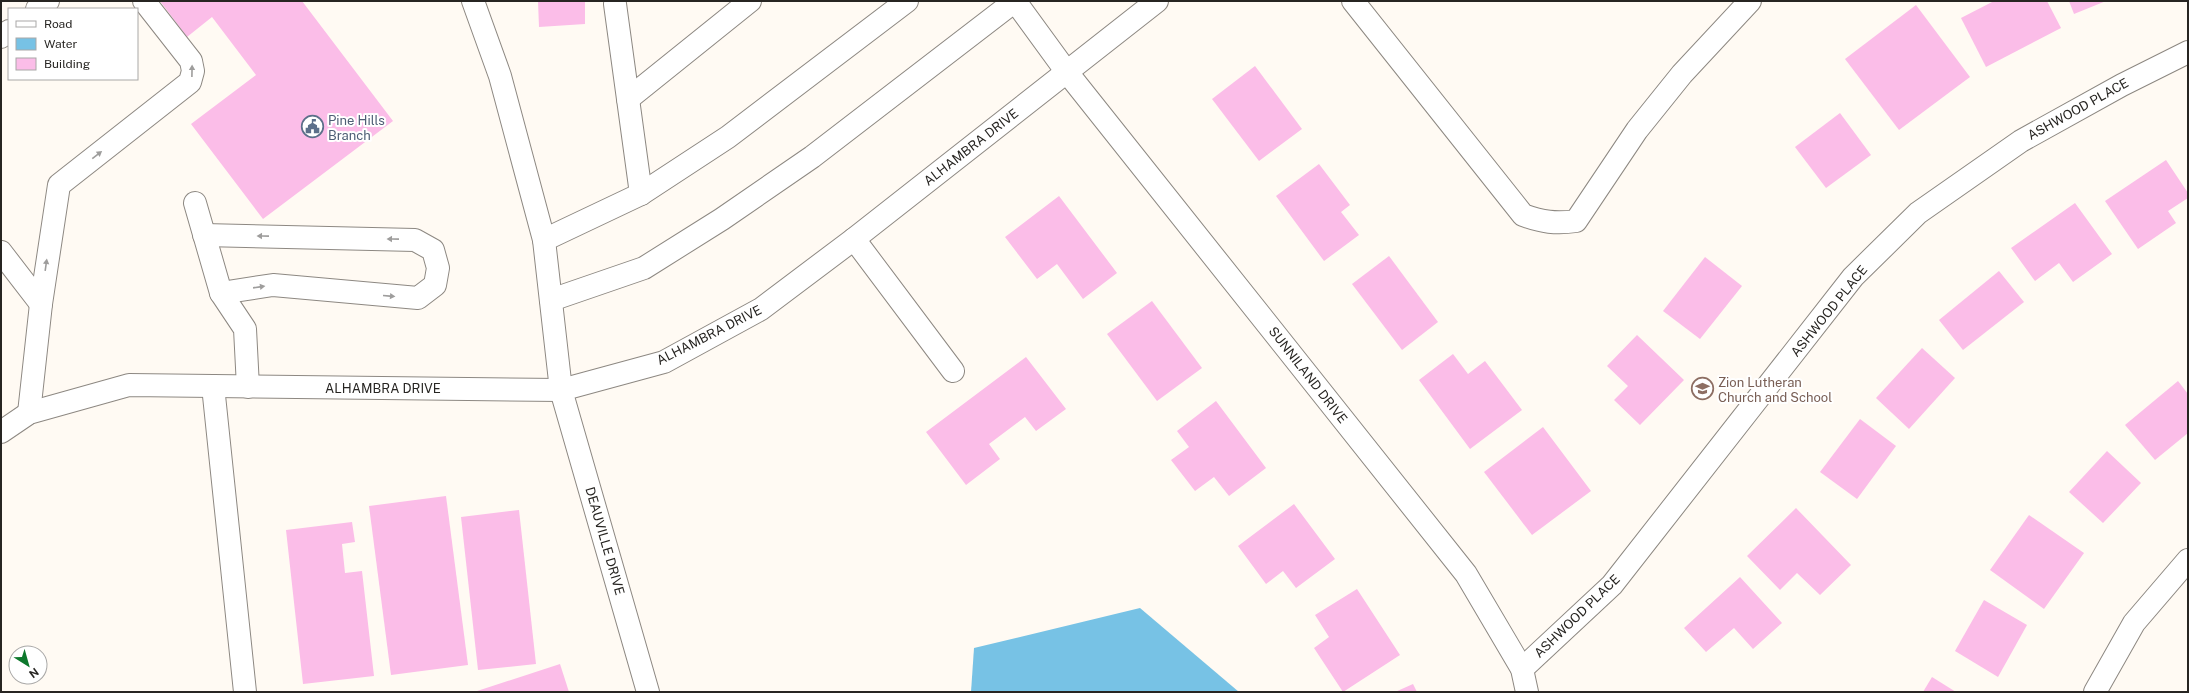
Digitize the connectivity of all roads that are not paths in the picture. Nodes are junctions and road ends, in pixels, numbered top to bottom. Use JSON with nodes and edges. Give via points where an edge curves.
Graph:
{"nodes":[{"id":1,"x":48,"y":1,"type":"edge"},
{"id":2,"x":144,"y":1,"type":"edge"},
{"id":3,"x":473,"y":1,"type":"edge"},
{"id":4,"x":750,"y":1,"type":"edge"},
{"id":5,"x":907,"y":1,"type":"edge"},
{"id":6,"x":1015,"y":1,"type":"edge"},
{"id":7,"x":1157,"y":1,"type":"edge"},
{"id":8,"x":1353,"y":1,"type":"edge"},
{"id":9,"x":1750,"y":1,"type":"edge"},
{"id":10,"x":615,"y":4,"type":"dead end"},
{"id":11,"x":38,"y":8,"type":"edge"},
{"id":12,"x":2188,"y":52,"type":"edge"},
{"id":13,"x":1066,"y":71,"type":"junction"},
{"id":14,"x":628,"y":99,"type":"junction"},
{"id":15,"x":641,"y":194,"type":"junction"},
{"id":16,"x":195,"y":203,"type":"dead end"},
{"id":17,"x":204,"y":235,"type":"junction"},
{"id":18,"x":544,"y":240,"type":"junction"},
{"id":19,"x":854,"y":240,"type":"junction"},
{"id":20,"x":1,"y":252,"type":"edge"},
{"id":21,"x":221,"y":293,"type":"junction"},
{"id":22,"x":551,"y":300,"type":"junction"},
{"id":23,"x":41,"y":304,"type":"junction"},
{"id":24,"x":953,"y":371,"type":"dead end"},
{"id":25,"x":213,"y":386,"type":"junction"},
{"id":26,"x":248,"y":387,"type":"junction"},
{"id":27,"x":561,"y":390,"type":"junction"},
{"id":28,"x":29,"y":413,"type":"junction"},
{"id":29,"x":1,"y":432,"type":"edge"},
{"id":30,"x":2188,"y":560,"type":"edge"},
{"id":31,"x":1522,"y":669,"type":"junction"},
{"id":32,"x":245,"y":692,"type":"edge"},
{"id":33,"x":648,"y":692,"type":"edge"},
{"id":34,"x":1527,"y":692,"type":"edge"},
{"id":35,"x":2095,"y":692,"type":"edge"}],
"edges":[{"from":1,"to":11,"type":"street"},
{"from":23,"to":2,"type":"street","one_way":true,"via":[[59,185],[190,82],[193,71],[191,61]]},
{"from":3,"to":18,"type":"street","name":"DEAUVILLE DRIVE","via":[[500,76]]},
{"from":4,"to":14,"type":"street"},
{"from":5,"to":15,"type":"street","via":[[728,137]]},
{"from":6,"to":13,"type":"street","name":"SUNNILAND DRIVE"},
{"from":6,"to":22,"type":"street","via":[[812,157],[722,219],[644,268]]},
{"from":7,"to":13,"type":"street","name":"ALHAMBRA DRIVE"},
{"from":8,"to":9,"type":"street","via":[[1523,215],[1542,222],[1559,224],[1576,221],[1637,130],[1682,74]]},
{"from":10,"to":14,"type":"street"},
{"from":12,"to":31,"type":"street","name":"ASHWOOD PLACE","via":[[2021,141],[1918,213],[1853,277],[1612,585]]},
{"from":13,"to":19,"type":"street","name":"ALHAMBRA DRIVE"},
{"from":13,"to":31,"type":"street","name":"SUNNILAND DRIVE","via":[[1466,574]]},
{"from":14,"to":15,"type":"street"},
{"from":15,"to":18,"type":"street"},
{"from":16,"to":17,"type":"street"},
{"from":17,"to":21,"type":"street"},
{"from":21,"to":17,"type":"street","one_way":true,"via":[[273,285],[418,298],[435,285],[438,268],[433,250],[416,240]]},
{"from":18,"to":22,"type":"street","name":"DEAUVILLE DRIVE"},
{"from":19,"to":24,"type":"street"},
{"from":19,"to":27,"type":"street","name":"ALHAMBRA DRIVE","via":[[761,309],[664,362]]},
{"from":20,"to":23,"type":"street"},
{"from":21,"to":26,"type":"street","via":[[245,329]]},
{"from":22,"to":27,"type":"street","name":"DEAUVILLE DRIVE"},
{"from":23,"to":28,"type":"street"},
{"from":25,"to":26,"type":"street","name":"ALHAMBRA DRIVE"},
{"from":25,"to":28,"type":"street","name":"ALHAMBRA DRIVE","via":[[129,385]]},
{"from":25,"to":32,"type":"street"},
{"from":26,"to":27,"type":"street","name":"ALHAMBRA DRIVE"},
{"from":27,"to":33,"type":"street","name":"DEAUVILLE DRIVE"},
{"from":28,"to":29,"type":"street","name":"ALHAMBRA DRIVE"},
{"from":30,"to":35,"type":"street","via":[[2134,623]]},
{"from":31,"to":34,"type":"street","name":"SUNNILAND DRIVE"}]}
